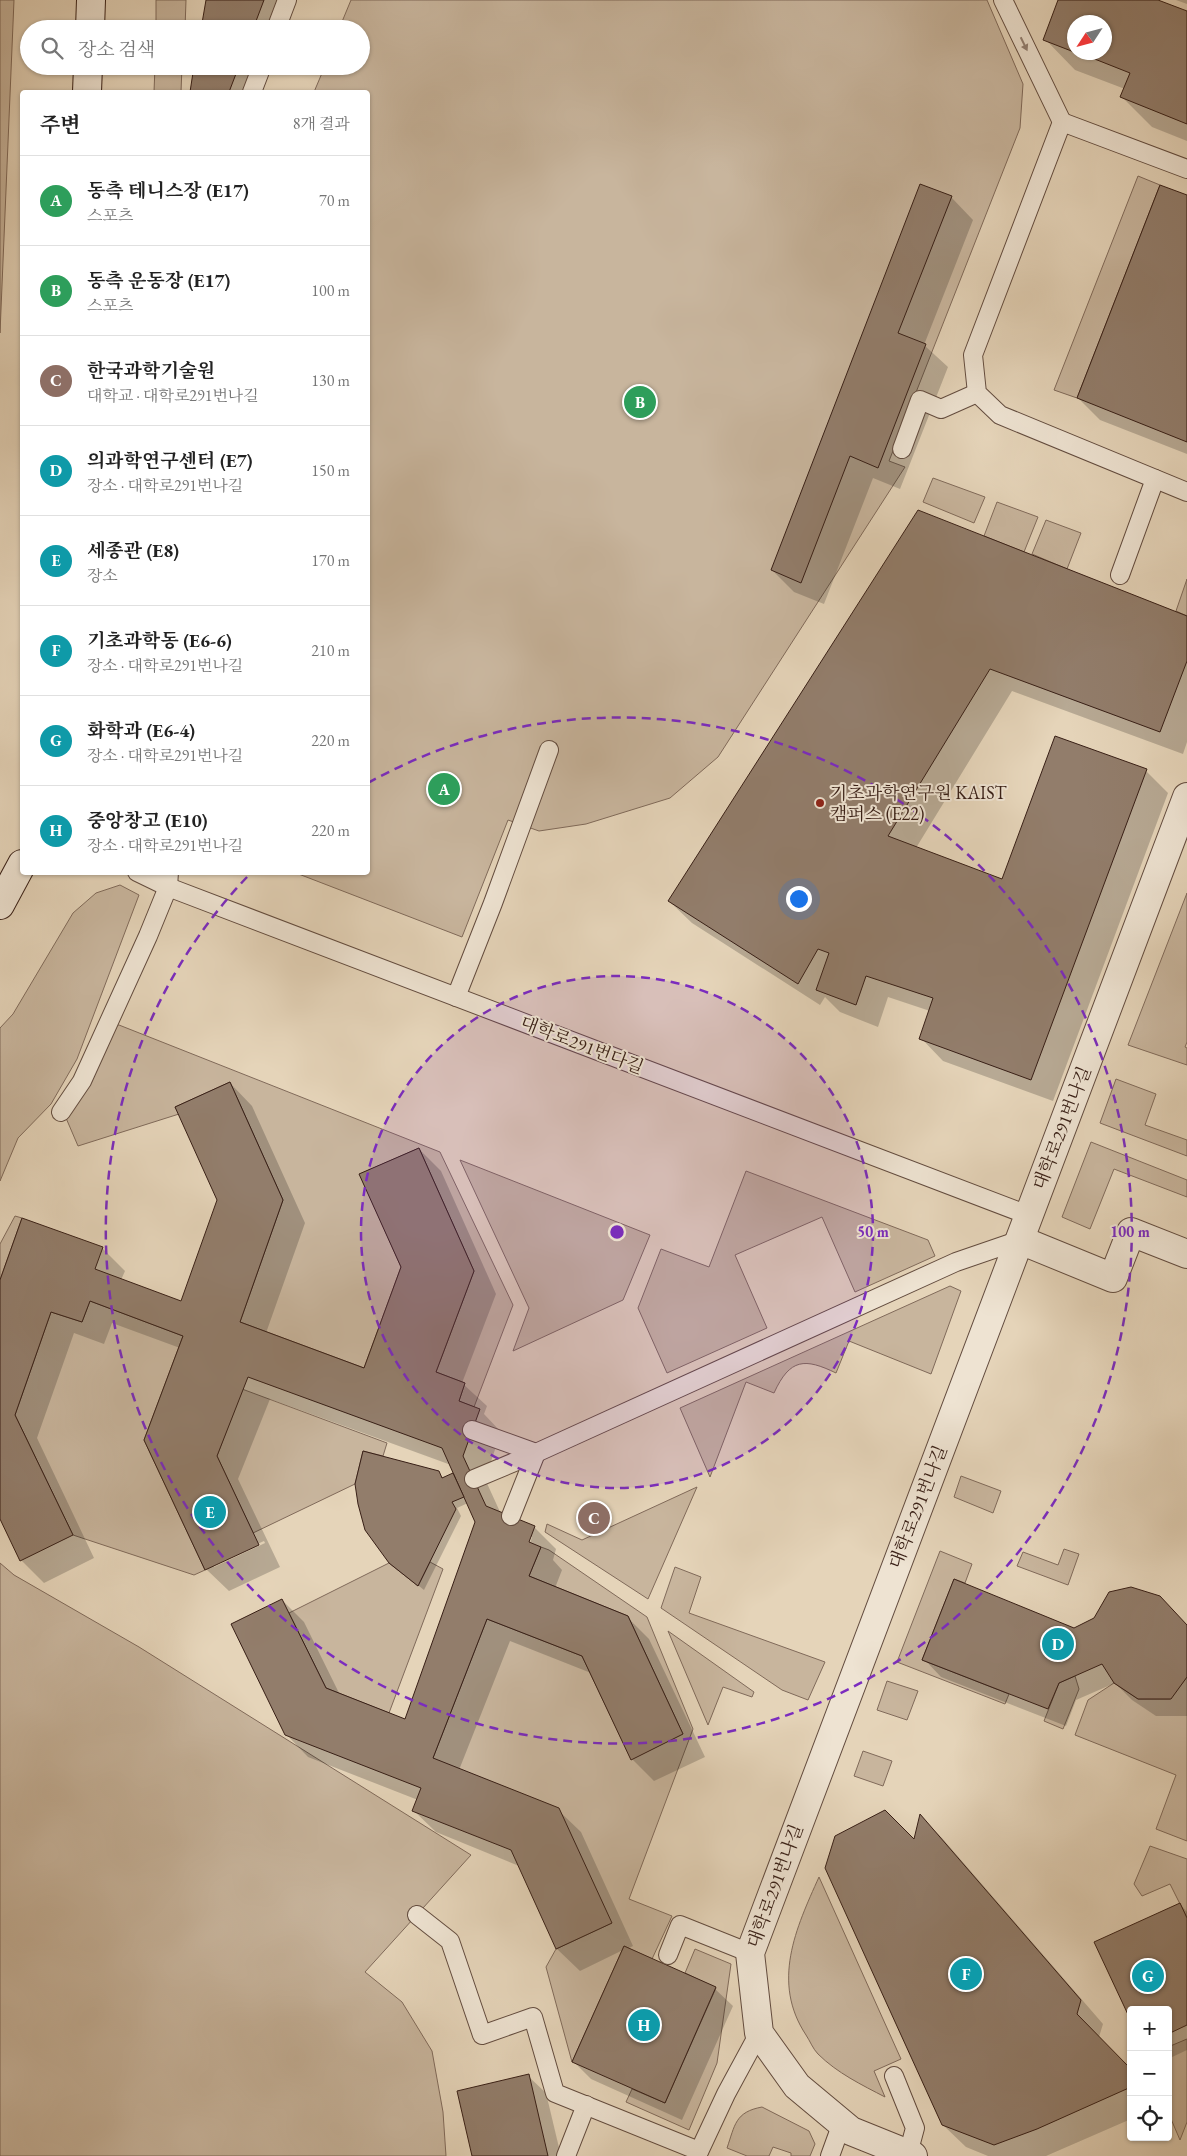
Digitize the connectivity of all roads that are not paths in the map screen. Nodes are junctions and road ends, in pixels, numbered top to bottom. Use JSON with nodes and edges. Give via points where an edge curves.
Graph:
{"nodes":[{"id":1,"x":90,"y":0,"type":"edge"},
{"id":2,"x":287,"y":0,"type":"edge"},
{"id":3,"x":1003,"y":0,"type":"edge"},
{"id":4,"x":90,"y":20,"type":"edge"},
{"id":5,"x":279,"y":20,"type":"edge"},
{"id":6,"x":88,"y":75,"type":"edge"},
{"id":7,"x":259,"y":75,"type":"edge"},
{"id":8,"x":87,"y":90,"type":"edge"},
{"id":9,"x":253,"y":90,"type":"edge"},
{"id":10,"x":1062,"y":122,"type":"junction"},
{"id":11,"x":1187,"y":169,"type":"edge"},
{"id":12,"x":977,"y":393,"type":"junction"},
{"id":13,"x":902,"y":450,"type":"dead end"},
{"id":14,"x":1155,"y":479,"type":"junction"},
{"id":15,"x":1187,"y":492,"type":"edge"},
{"id":16,"x":1120,"y":575,"type":"dead end"},
{"id":17,"x":549,"y":750,"type":"dead end"},
{"id":18,"x":1187,"y":797,"type":"edge"},
{"id":19,"x":20,"y":868,"type":"edge"},
{"id":20,"x":149,"y":875,"type":"edge"},
{"id":21,"x":168,"y":880,"type":"edge"},
{"id":22,"x":0,"y":906,"type":"edge"},
{"id":23,"x":456,"y":997,"type":"junction"},
{"id":24,"x":61,"y":1112,"type":"dead end"},
{"id":25,"x":1024,"y":1228,"type":"junction"},
{"id":26,"x":1187,"y":1254,"type":"edge"},
{"id":27,"x":472,"y":1430,"type":"dead end"},
{"id":28,"x":536,"y":1453,"type":"junction"},
{"id":29,"x":474,"y":1478,"type":"dead end"},
{"id":30,"x":511,"y":1516,"type":"dead end"},
{"id":31,"x":417,"y":1915,"type":"dead end"},
{"id":32,"x":750,"y":1953,"type":"junction"},
{"id":33,"x":668,"y":1954,"type":"dead end"},
{"id":34,"x":759,"y":2033,"type":"junction"},
{"id":35,"x":894,"y":2076,"type":"dead end"},
{"id":36,"x":586,"y":2105,"type":"junction"},
{"id":37,"x":842,"y":2123,"type":"junction"},
{"id":38,"x":698,"y":2154,"type":"edge"},
{"id":39,"x":911,"y":2155,"type":"edge"},
{"id":40,"x":566,"y":2156,"type":"edge"},
{"id":41,"x":830,"y":2156,"type":"edge"}],
"edges":[{"from":1,"to":4,"type":"street"},
{"from":2,"to":5,"type":"lane"},
{"from":3,"to":10,"type":"lane","one_way":true},
{"from":6,"to":8,"type":"street"},
{"from":7,"to":9,"type":"lane"},
{"from":10,"to":11,"type":"lane"},
{"from":10,"to":12,"type":"lane","via":[[973,355]]},
{"from":12,"to":13,"type":"lane","via":[[941,409],[920,400]]},
{"from":12,"to":14,"type":"lane","via":[[1000,415]]},
{"from":14,"to":15,"type":"lane"},
{"from":14,"to":16,"type":"lane"},
{"from":17,"to":23,"type":"lane"},
{"from":18,"to":25,"type":"street","name":"대학로291번나길"},
{"from":19,"to":22,"type":"street"},
{"from":20,"to":21,"type":"lane","name":"대학로291번다길"},
{"from":21,"to":23,"type":"lane","name":"대학로291번다길"},
{"from":21,"to":24,"type":"lane","via":[[82,1082]]},
{"from":23,"to":25,"type":"lane","name":"대학로291번다길"},
{"from":25,"to":26,"type":"street","name":"대학로291번다길","via":[[1113,1278],[1131,1232]]},
{"from":25,"to":28,"type":"lane"},
{"from":25,"to":32,"type":"street","name":"대학로291번나길"},
{"from":27,"to":28,"type":"lane"},
{"from":28,"to":29,"type":"lane"},
{"from":28,"to":30,"type":"lane"},
{"from":31,"to":36,"type":"lane","via":[[450,1941],[482,2035],[533,2017],[555,2093]]},
{"from":32,"to":33,"type":"lane","via":[[680,1925]]},
{"from":32,"to":34,"type":"street","name":"대학로291번나길"},
{"from":34,"to":37,"type":"street","name":"대학로291번나길","via":[[797,2086]]},
{"from":34,"to":38,"type":"lane"},
{"from":35,"to":39,"type":"lane","via":[[915,2128]]},
{"from":36,"to":38,"type":"lane"},
{"from":36,"to":40,"type":"lane"},
{"from":37,"to":39,"type":"street","name":"대학로291번나길","via":[[851,2131]]},
{"from":37,"to":41,"type":"lane"}]}
